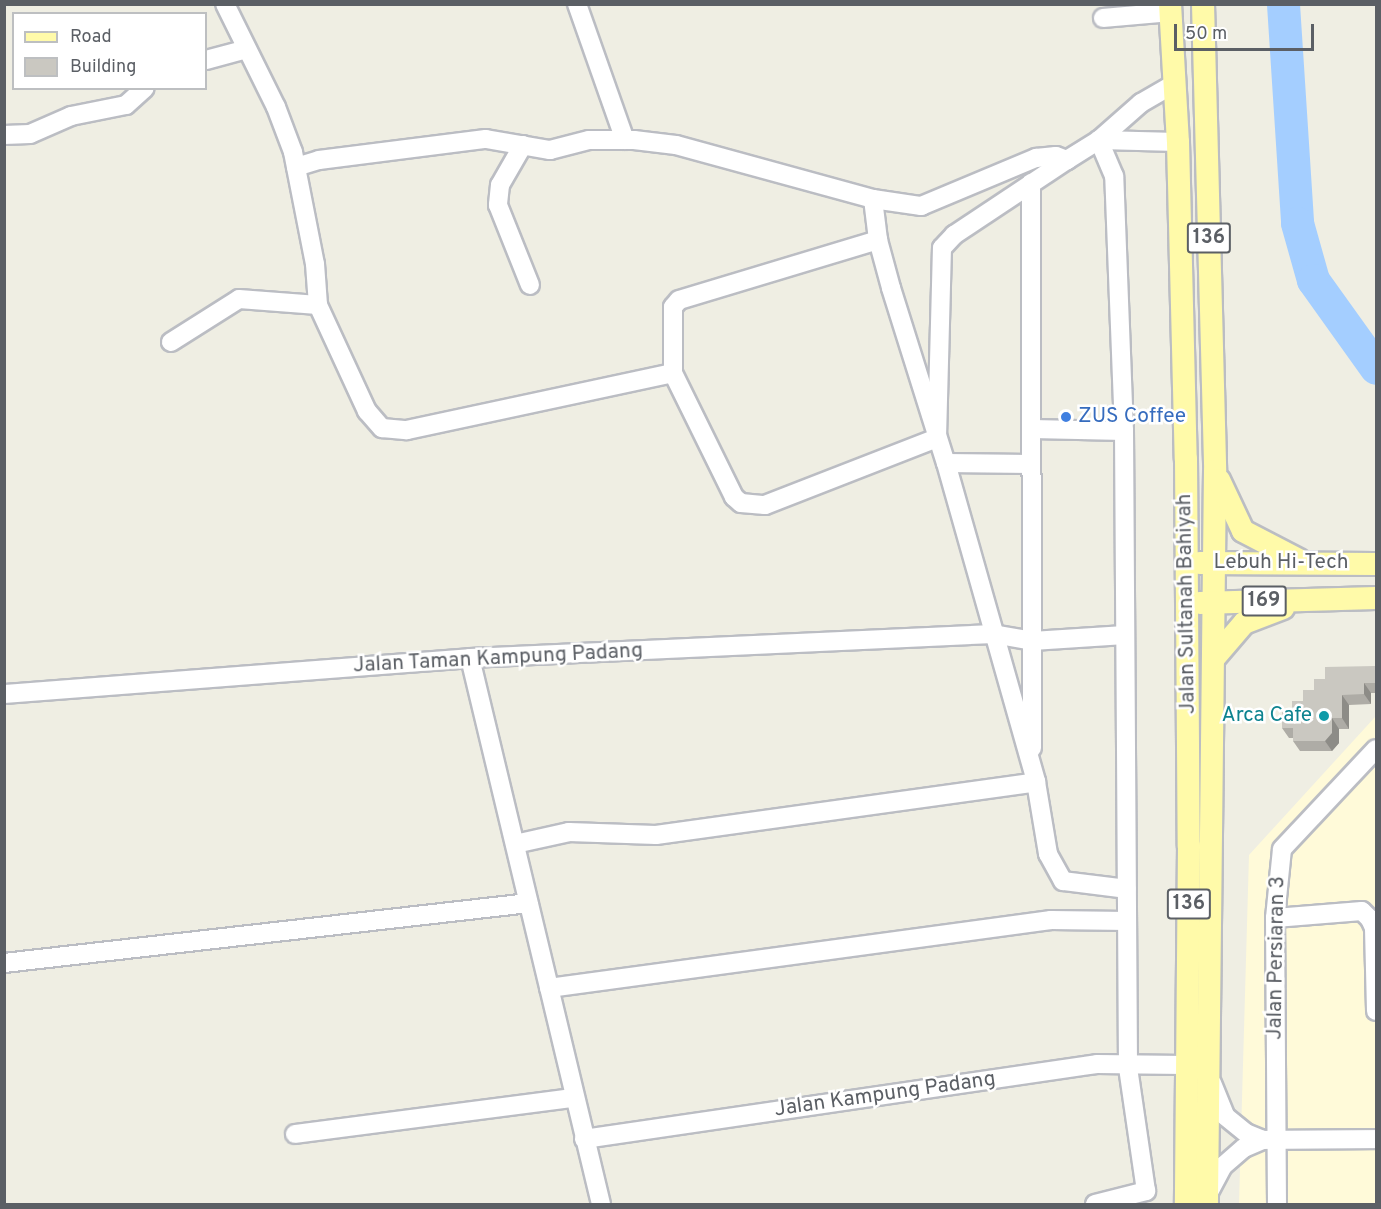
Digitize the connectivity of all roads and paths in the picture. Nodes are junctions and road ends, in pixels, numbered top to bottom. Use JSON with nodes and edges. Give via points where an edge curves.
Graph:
{"nodes":[{"id":1,"x":225,"y":4,"type":"edge"},
{"id":2,"x":577,"y":4,"type":"edge"},
{"id":3,"x":1203,"y":4,"type":"edge"},
{"id":4,"x":1170,"y":8,"type":"edge"},
{"id":5,"x":1103,"y":18,"type":"dead end"},
{"id":6,"x":247,"y":49,"type":"junction"},
{"id":7,"x":207,"y":60,"type":"edge"},
{"id":8,"x":1175,"y":83,"type":"junction"},
{"id":9,"x":143,"y":90,"type":"edge"},
{"id":10,"x":4,"y":135,"type":"edge"},
{"id":11,"x":625,"y":140,"type":"junction"},
{"id":12,"x":1099,"y":140,"type":"junction"},
{"id":13,"x":1178,"y":142,"type":"junction"},
{"id":14,"x":523,"y":145,"type":"junction"},
{"id":15,"x":1067,"y":160,"type":"junction"},
{"id":16,"x":296,"y":167,"type":"junction"},
{"id":17,"x":1031,"y":183,"type":"junction"},
{"id":18,"x":873,"y":199,"type":"junction"},
{"id":19,"x":878,"y":240,"type":"junction"},
{"id":20,"x":530,"y":285,"type":"dead end"},
{"id":21,"x":318,"y":305,"type":"junction"},
{"id":22,"x":171,"y":342,"type":"dead end"},
{"id":23,"x":673,"y":373,"type":"junction"},
{"id":24,"x":1032,"y":429,"type":"junction"},
{"id":25,"x":1124,"y":431,"type":"junction"},
{"id":26,"x":937,"y":438,"type":"junction"},
{"id":27,"x":946,"y":463,"type":"junction"},
{"id":28,"x":1031,"y":464,"type":"junction"},
{"id":29,"x":1215,"y":471,"type":"junction"},
{"id":30,"x":1186,"y":563,"type":"junction"},
{"id":31,"x":1214,"y":563,"type":"junction"},
{"id":32,"x":1377,"y":564,"type":"edge"},
{"id":33,"x":1315,"y":565,"type":"junction"},
{"id":34,"x":1377,"y":598,"type":"edge"},
{"id":35,"x":1314,"y":599,"type":"junction"},
{"id":36,"x":1214,"y":602,"type":"junction"},
{"id":37,"x":1186,"y":603,"type":"junction"},
{"id":38,"x":993,"y":634,"type":"junction"},
{"id":39,"x":1125,"y":635,"type":"junction"},
{"id":40,"x":1032,"y":641,"type":"junction"},
{"id":41,"x":470,"y":658,"type":"junction"},
{"id":42,"x":1214,"y":658,"type":"junction"},
{"id":43,"x":4,"y":694,"type":"edge"},
{"id":44,"x":1377,"y":749,"type":"edge"},
{"id":45,"x":1034,"y":775,"type":"junction"},
{"id":46,"x":515,"y":844,"type":"junction"},
{"id":47,"x":1127,"y":889,"type":"junction"},
{"id":48,"x":529,"y":903,"type":"junction"},
{"id":49,"x":1275,"y":918,"type":"junction"},
{"id":50,"x":1127,"y":921,"type":"junction"},
{"id":51,"x":4,"y":963,"type":"edge"},
{"id":52,"x":549,"y":988,"type":"junction"},
{"id":53,"x":1377,"y":1011,"type":"edge"},
{"id":54,"x":1186,"y":1065,"type":"junction"},
{"id":55,"x":1128,"y":1067,"type":"junction"},
{"id":56,"x":1211,"y":1081,"type":"junction"},
{"id":57,"x":574,"y":1098,"type":"junction"},
{"id":58,"x":295,"y":1134,"type":"dead end"},
{"id":59,"x":584,"y":1139,"type":"junction"},
{"id":60,"x":1377,"y":1139,"type":"edge"},
{"id":61,"x":1270,"y":1140,"type":"junction"},
{"id":62,"x":1150,"y":1198,"type":"edge"},
{"id":63,"x":1208,"y":1199,"type":"edge"},
{"id":64,"x":601,"y":1204,"type":"edge"},
{"id":65,"x":1095,"y":1204,"type":"edge"},
{"id":66,"x":1186,"y":1204,"type":"edge"},
{"id":67,"x":1277,"y":1204,"type":"edge"}],
"edges":[{"from":1,"to":6,"type":"street"},
{"from":2,"to":11,"type":"street"},
{"from":3,"to":29,"type":"main road","name":"Jalan Sultanah Bahiyah","number":"136"},
{"from":4,"to":5,"type":"street"},
{"from":4,"to":8,"type":"main road","name":"Jalan Sultanah Bahiyah","number":"136"},
{"from":6,"to":7,"type":"street"},
{"from":6,"to":16,"type":"street","via":[[276,107]]},
{"from":8,"to":12,"type":"street","via":[[1141,103]]},
{"from":8,"to":13,"type":"main road","name":"Jalan Sultanah Bahiyah","number":"136"},
{"from":9,"to":10,"type":"street","via":[[126,105],[71,116],[30,134]]},
{"from":11,"to":14,"type":"street","via":[[589,140],[550,150]]},
{"from":11,"to":18,"type":"street","via":[[676,145]]},
{"from":12,"to":13,"type":"street"},
{"from":12,"to":15,"type":"street"},
{"from":12,"to":25,"type":"street","via":[[1114,176]]},
{"from":13,"to":30,"type":"main road","name":"Jalan Sultanah Bahiyah","number":"136"},
{"from":14,"to":16,"type":"street","via":[[486,139],[319,160]]},
{"from":14,"to":20,"type":"street","via":[[500,185],[498,205]]},
{"from":15,"to":17,"type":"street"},
{"from":15,"to":18,"type":"street","via":[[1056,156],[1036,158],[932,204]]},
{"from":16,"to":21,"type":"street","via":[[318,281]]},
{"from":17,"to":24,"type":"street"},
{"from":17,"to":26,"type":"street","via":[[954,235],[942,248]]},
{"from":18,"to":19,"type":"street"},
{"from":19,"to":23,"type":"street","via":[[679,300],[673,307]]},
{"from":19,"to":26,"type":"street"},
{"from":21,"to":22,"type":"street","via":[[239,299]]},
{"from":21,"to":23,"type":"street","via":[[368,411],[382,428],[408,430]]},
{"from":23,"to":26,"type":"street","via":[[734,496],[741,502],[765,505]]},
{"from":24,"to":25,"type":"street"},
{"from":24,"to":28,"type":"street"},
{"from":25,"to":39,"type":"street"},
{"from":26,"to":27,"type":"street"},
{"from":27,"to":28,"type":"street"},
{"from":27,"to":38,"type":"street"},
{"from":28,"to":40,"type":"street"},
{"from":29,"to":31,"type":"main road","name":"Jalan Sultanah Bahiyah","number":"136"},
{"from":29,"to":33,"type":"main road","via":[[1243,531],[1290,557]]},
{"from":30,"to":31,"type":"main road","name":"Lebuh Hi-Tech","number":"169"},
{"from":30,"to":37,"type":"main road","name":"Jalan Sultanah Bahiyah","number":"136"},
{"from":31,"to":33,"type":"main road","name":"Lebuh Hi-Tech","number":"169"},
{"from":31,"to":36,"type":"main road","name":"Jalan Sultanah Bahiyah","number":"136"},
{"from":32,"to":33,"type":"main road","name":"Lebuh Hi-Tech","number":"169"},
{"from":34,"to":35,"type":"main road","name":"Lebuh Hi-Tech","number":"169"},
{"from":35,"to":36,"type":"main road","name":"Lebuh Hi-Tech","number":"169"},
{"from":35,"to":42,"type":"main road","via":[[1244,622]]},
{"from":36,"to":37,"type":"main road","name":"Lebuh Hi-Tech","number":"169"},
{"from":36,"to":42,"type":"main road","name":"Jalan Sultanah Bahiyah","number":"136"},
{"from":37,"to":54,"type":"main road","name":"Jalan Sultanah Bahiyah","number":"136","via":[[1190,846]]},
{"from":38,"to":40,"type":"street","name":"Jalan Taman Kampung Padang"},
{"from":38,"to":41,"type":"street","name":"Jalan Taman Kampung Padang"},
{"from":38,"to":45,"type":"street"},
{"from":39,"to":40,"type":"street","name":"Jalan Taman Kampung Padang"},
{"from":39,"to":47,"type":"street"},
{"from":40,"to":45,"type":"street"},
{"from":41,"to":43,"type":"street","name":"Jalan Taman Kampung Padang"},
{"from":41,"to":46,"type":"street"},
{"from":42,"to":56,"type":"main road","name":"Jalan Sultanah Bahiyah","number":"136"},
{"from":44,"to":49,"type":"street","name":"Jalan Persiaran 3","via":[[1282,849],[1276,877]]},
{"from":45,"to":46,"type":"street","via":[[656,835],[569,832]]},
{"from":45,"to":47,"type":"street","via":[[1048,854],[1063,880]]},
{"from":46,"to":48,"type":"street"},
{"from":47,"to":50,"type":"street"},
{"from":48,"to":51,"type":"street"},
{"from":48,"to":52,"type":"street"},
{"from":49,"to":53,"type":"street","via":[[1362,911],[1374,928]]},
{"from":49,"to":61,"type":"street","name":"Jalan Persiaran 3"},
{"from":50,"to":52,"type":"street","via":[[1051,920]]},
{"from":50,"to":55,"type":"street"},
{"from":52,"to":57,"type":"street"},
{"from":54,"to":55,"type":"street","name":"Jalan Kampung Padang"},
{"from":54,"to":66,"type":"main road","name":"Jalan Sultanah Bahiyah","number":"136"},
{"from":55,"to":59,"type":"street","name":"Jalan Kampung Padang","via":[[1097,1064]]},
{"from":55,"to":62,"type":"street"},
{"from":56,"to":61,"type":"street","via":[[1225,1116],[1246,1133]]},
{"from":56,"to":63,"type":"main road","name":"Jalan Sultanah Bahiyah","number":"136"},
{"from":57,"to":58,"type":"street"},
{"from":57,"to":59,"type":"street"},
{"from":59,"to":64,"type":"street"},
{"from":60,"to":61,"type":"street"},
{"from":61,"to":63,"type":"street","via":[[1244,1148],[1223,1166]]},
{"from":61,"to":67,"type":"street","name":"Jalan Persiaran 3"},
{"from":62,"to":65,"type":"street"}]}
